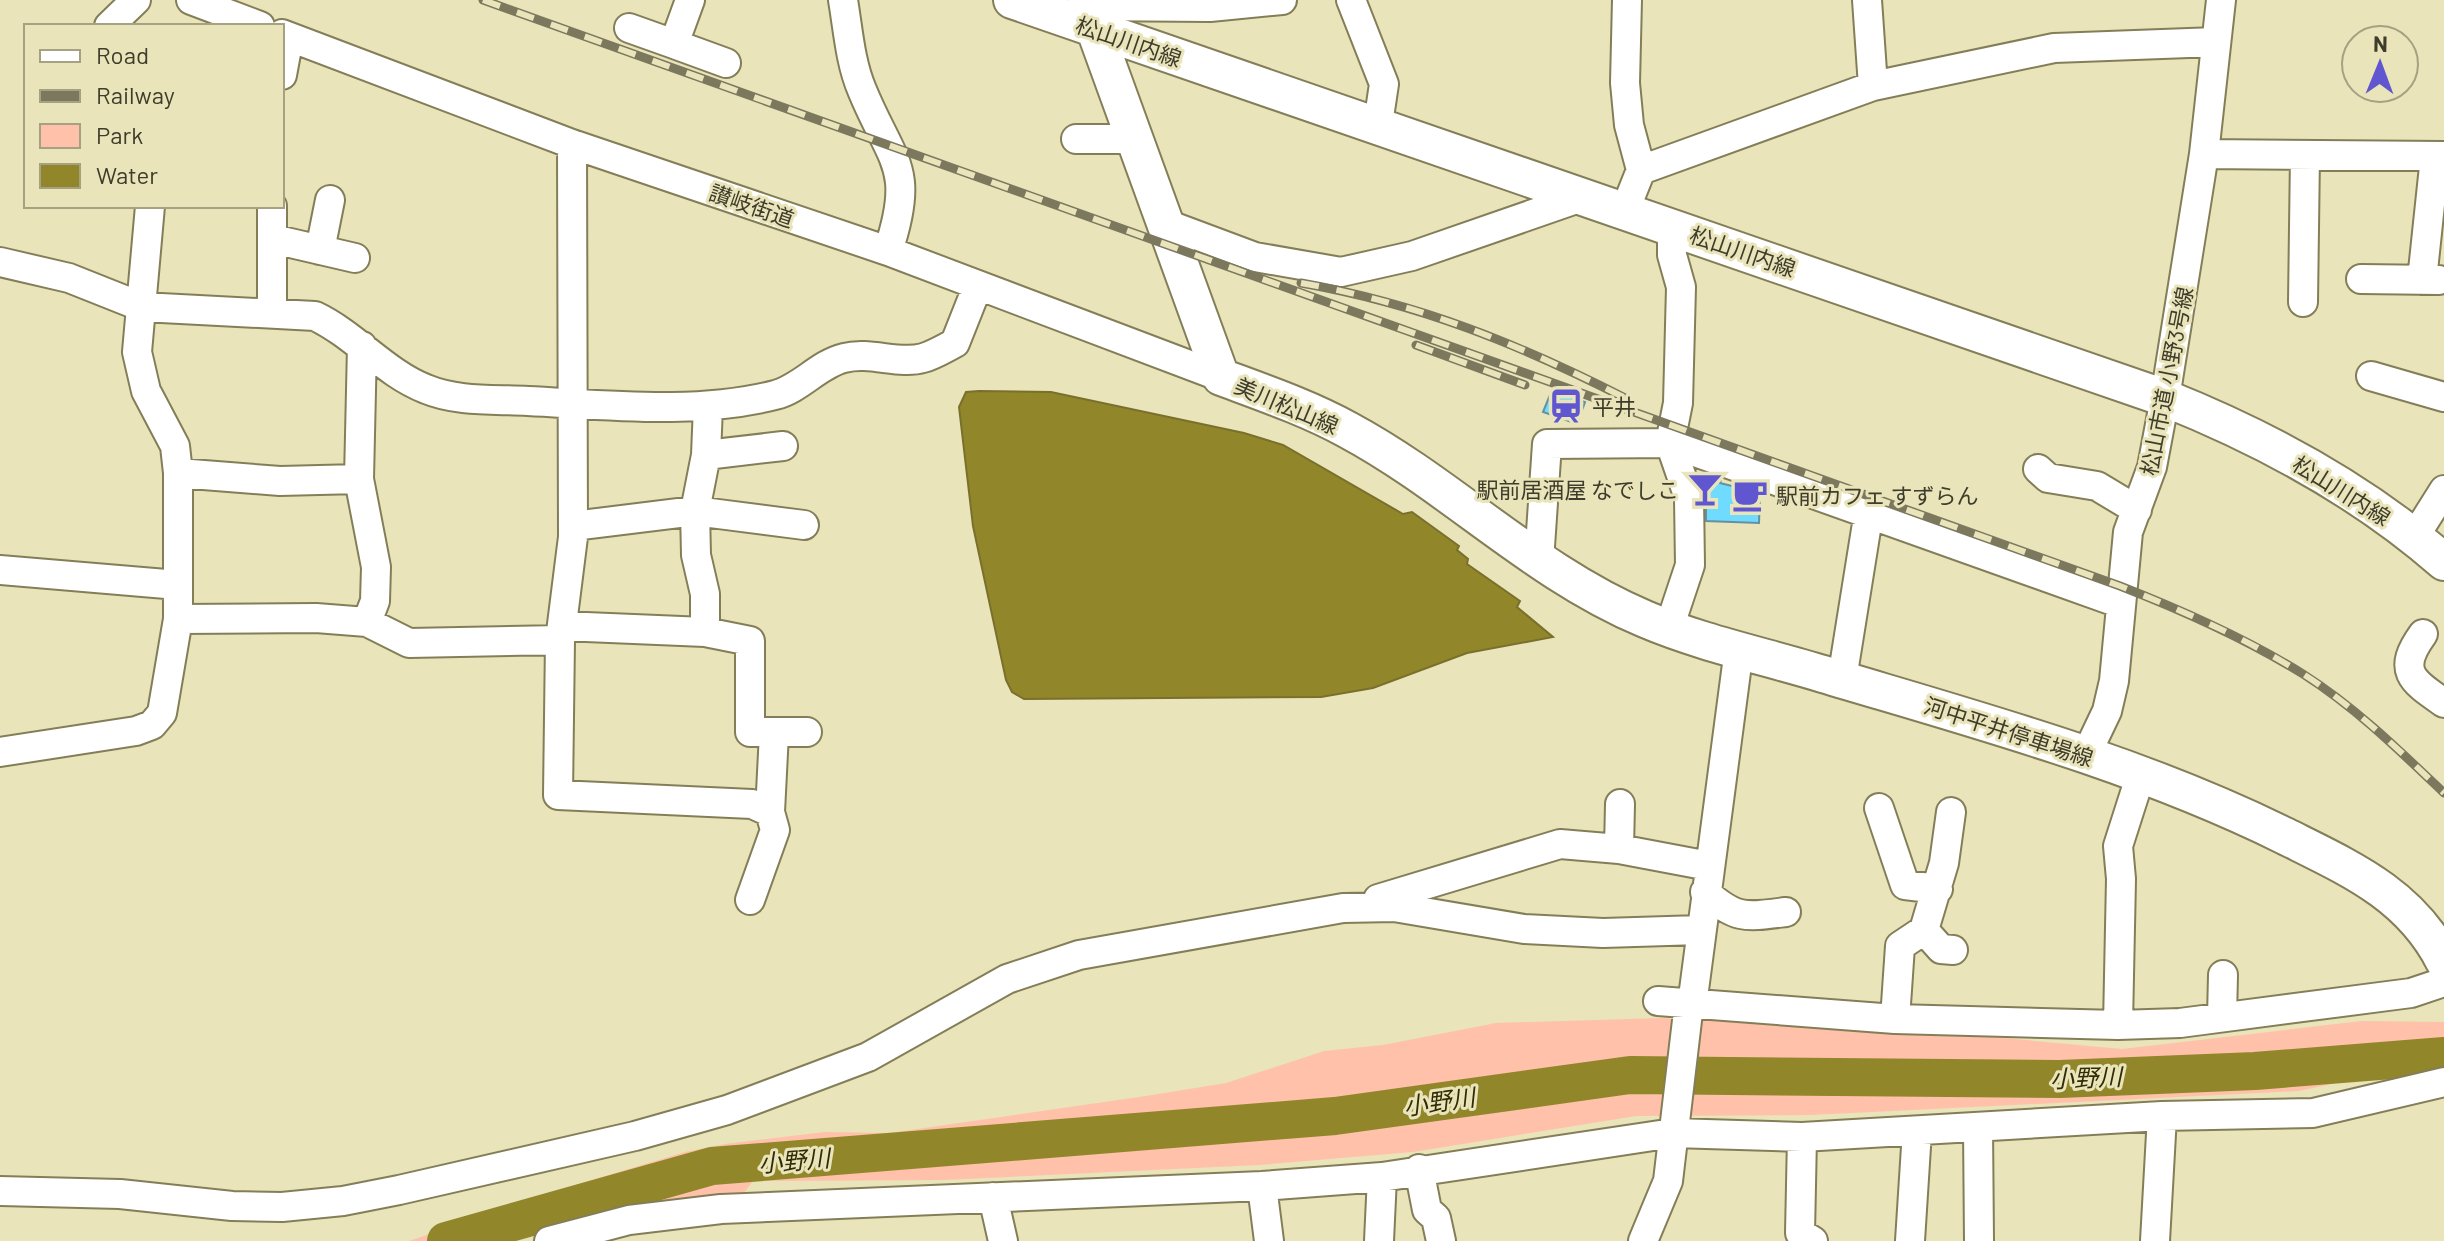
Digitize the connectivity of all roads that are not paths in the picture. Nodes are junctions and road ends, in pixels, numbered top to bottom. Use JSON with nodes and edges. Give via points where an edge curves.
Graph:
{"nodes":[{"id":1,"x":136,"y":0,"type":"edge"},
{"id":2,"x":191,"y":0,"type":"edge"},
{"id":3,"x":690,"y":0,"type":"edge"},
{"id":4,"x":843,"y":0,"type":"edge"},
{"id":5,"x":1012,"y":0,"type":"edge"},
{"id":6,"x":1282,"y":0,"type":"edge"},
{"id":7,"x":1351,"y":0,"type":"edge"},
{"id":8,"x":1627,"y":0,"type":"edge"},
{"id":9,"x":1867,"y":0,"type":"edge"},
{"id":10,"x":2221,"y":0,"type":"edge"},
{"id":11,"x":1084,"y":12,"type":"edge"},
{"id":12,"x":111,"y":24,"type":"edge"},
{"id":13,"x":255,"y":24,"type":"edge"},
{"id":14,"x":629,"y":28,"type":"dead end"},
{"id":15,"x":286,"y":36,"type":"edge"},
{"id":16,"x":2216,"y":42,"type":"junction"},
{"id":17,"x":674,"y":44,"type":"junction"},
{"id":18,"x":726,"y":63,"type":"dead end"},
{"id":19,"x":1873,"y":86,"type":"junction"},
{"id":20,"x":1378,"y":124,"type":"junction"},
{"id":21,"x":1076,"y":139,"type":"dead end"},
{"id":22,"x":1134,"y":139,"type":"junction"},
{"id":23,"x":572,"y":144,"type":"junction"},
{"id":24,"x":2204,"y":154,"type":"junction"},
{"id":25,"x":2305,"y":155,"type":"junction"},
{"id":26,"x":2439,"y":157,"type":"edge"},
{"id":27,"x":1641,"y":170,"type":"junction"},
{"id":28,"x":1585,"y":196,"type":"junction"},
{"id":29,"x":330,"y":200,"type":"dead end"},
{"id":30,"x":150,"y":208,"type":"edge"},
{"id":31,"x":272,"y":208,"type":"edge"},
{"id":32,"x":1625,"y":210,"type":"junction"},
{"id":33,"x":1164,"y":223,"type":"junction"},
{"id":34,"x":1672,"y":226,"type":"junction"},
{"id":35,"x":273,"y":239,"type":"junction"},
{"id":36,"x":320,"y":250,"type":"junction"},
{"id":37,"x":888,"y":251,"type":"junction"},
{"id":38,"x":355,"y":258,"type":"dead end"},
{"id":39,"x":0,"y":262,"type":"edge"},
{"id":40,"x":2361,"y":279,"type":"dead end"},
{"id":41,"x":978,"y":285,"type":"junction"},
{"id":42,"x":2303,"y":302,"type":"dead end"},
{"id":43,"x":142,"y":307,"type":"junction"},
{"id":44,"x":272,"y":313,"type":"junction"},
{"id":45,"x":362,"y":346,"type":"junction"},
{"id":46,"x":2371,"y":376,"type":"dead end"},
{"id":47,"x":1221,"y":377,"type":"junction"},
{"id":48,"x":2444,"y":397,"type":"edge"},
{"id":49,"x":2165,"y":398,"type":"junction"},
{"id":50,"x":574,"y":404,"type":"junction"},
{"id":51,"x":708,"y":406,"type":"junction"},
{"id":52,"x":1670,"y":443,"type":"junction"},
{"id":53,"x":783,"y":446,"type":"dead end"},
{"id":54,"x":706,"y":455,"type":"junction"},
{"id":55,"x":2038,"y":469,"type":"dead end"},
{"id":56,"x":178,"y":473,"type":"junction"},
{"id":57,"x":359,"y":479,"type":"junction"},
{"id":58,"x":2444,"y":490,"type":"edge"},
{"id":59,"x":2137,"y":510,"type":"junction"},
{"id":60,"x":695,"y":511,"type":"junction"},
{"id":61,"x":1869,"y":511,"type":"junction"},
{"id":62,"x":804,"y":525,"type":"dead end"},
{"id":63,"x":573,"y":526,"type":"junction"},
{"id":64,"x":2415,"y":536,"type":"junction"},
{"id":65,"x":1539,"y":561,"type":"junction"},
{"id":66,"x":2444,"y":562,"type":"edge"},
{"id":67,"x":0,"y":570,"type":"edge"},
{"id":68,"x":178,"y":585,"type":"junction"},
{"id":69,"x":2119,"y":603,"type":"junction"},
{"id":70,"x":178,"y":619,"type":"junction"},
{"id":71,"x":367,"y":622,"type":"junction"},
{"id":72,"x":1669,"y":628,"type":"junction"},
{"id":73,"x":705,"y":632,"type":"junction"},
{"id":74,"x":561,"y":633,"type":"junction"},
{"id":75,"x":2423,"y":634,"type":"dead end"},
{"id":76,"x":1739,"y":649,"type":"junction"},
{"id":77,"x":1842,"y":679,"type":"junction"},
{"id":78,"x":2444,"y":703,"type":"edge"},
{"id":79,"x":807,"y":732,"type":"dead end"},
{"id":80,"x":774,"y":733,"type":"junction"},
{"id":81,"x":0,"y":752,"type":"edge"},
{"id":82,"x":2086,"y":755,"type":"junction"},
{"id":83,"x":2141,"y":774,"type":"junction"},
{"id":84,"x":1620,"y":804,"type":"dead end"},
{"id":85,"x":1879,"y":808,"type":"dead end"},
{"id":86,"x":770,"y":812,"type":"junction"},
{"id":87,"x":1951,"y":812,"type":"dead end"},
{"id":88,"x":1619,"y":849,"type":"junction"},
{"id":89,"x":1707,"y":879,"type":"junction"},
{"id":90,"x":1938,"y":889,"type":"junction"},
{"id":91,"x":750,"y":900,"type":"dead end"},
{"id":92,"x":1343,"y":908,"type":"junction"},
{"id":93,"x":1786,"y":912,"type":"dead end"},
{"id":94,"x":1700,"y":930,"type":"junction"},
{"id":95,"x":1924,"y":930,"type":"junction"},
{"id":96,"x":1953,"y":950,"type":"dead end"},
{"id":97,"x":2444,"y":961,"type":"edge"},
{"id":98,"x":2223,"y":975,"type":"dead end"},
{"id":99,"x":2444,"y":982,"type":"edge"},
{"id":100,"x":1658,"y":1001,"type":"dead end"},
{"id":101,"x":1688,"y":1008,"type":"junction"},
{"id":102,"x":2222,"y":1017,"type":"junction"},
{"id":103,"x":1895,"y":1019,"type":"junction"},
{"id":104,"x":2118,"y":1025,"type":"junction"},
{"id":105,"x":2444,"y":1082,"type":"edge"},
{"id":106,"x":2162,"y":1116,"type":"junction"},
{"id":107,"x":1978,"y":1127,"type":"junction"},
{"id":108,"x":1674,"y":1129,"type":"junction"},
{"id":109,"x":1917,"y":1131,"type":"junction"},
{"id":110,"x":1802,"y":1137,"type":"junction"},
{"id":111,"x":1419,"y":1169,"type":"junction"},
{"id":112,"x":1382,"y":1177,"type":"junction"},
{"id":113,"x":1262,"y":1186,"type":"junction"},
{"id":114,"x":0,"y":1191,"type":"edge"},
{"id":115,"x":993,"y":1197,"type":"junction"},
{"id":116,"x":549,"y":1241,"type":"edge"},
{"id":117,"x":1003,"y":1241,"type":"edge"},
{"id":118,"x":1269,"y":1241,"type":"edge"},
{"id":119,"x":1379,"y":1241,"type":"edge"},
{"id":120,"x":1441,"y":1241,"type":"edge"},
{"id":121,"x":1643,"y":1241,"type":"edge"},
{"id":122,"x":1813,"y":1241,"type":"edge"},
{"id":123,"x":1910,"y":1241,"type":"edge"},
{"id":124,"x":1979,"y":1241,"type":"edge"},
{"id":125,"x":2155,"y":1241,"type":"edge"}],
"edges":[{"from":1,"to":12,"type":"street"},
{"from":2,"to":13,"type":"street"},
{"from":3,"to":17,"type":"street"},
{"from":4,"to":37,"type":"street","via":[[861,88],[900,173],[902,199]]},
{"from":5,"to":11,"type":"main road","name":"松山川内線"},
{"from":6,"to":11,"type":"street"},
{"from":7,"to":20,"type":"street","via":[[1384,84]]},
{"from":8,"to":27,"type":"street","via":[[1625,83]]},
{"from":9,"to":19,"type":"street"},
{"from":10,"to":16,"type":"street","name":"松山市道 小野3号線"},
{"from":11,"to":20,"type":"main road","name":"松山川内線"},
{"from":11,"to":22,"type":"main road","name":"美川松山線"},
{"from":14,"to":17,"type":"street"},
{"from":15,"to":23,"type":"street","name":"讃岐街道"},
{"from":16,"to":19,"type":"street","via":[[2054,48]]},
{"from":16,"to":24,"type":"street","name":"松山市道 小野3号線"},
{"from":17,"to":18,"type":"street"},
{"from":19,"to":27,"type":"street"},
{"from":20,"to":28,"type":"main road","name":"松山川内線"},
{"from":21,"to":22,"type":"street"},
{"from":22,"to":33,"type":"main road","name":"美川松山線"},
{"from":23,"to":37,"type":"street","name":"讃岐街道"},
{"from":23,"to":50,"type":"street"},
{"from":24,"to":25,"type":"street"},
{"from":24,"to":49,"type":"street","name":"松山市道 小野3号線"},
{"from":25,"to":26,"type":"street"},
{"from":25,"to":42,"type":"street","via":[[2294,246]]},
{"from":26,"to":40,"type":"street","via":[[2431,280]]},
{"from":27,"to":32,"type":"street"},
{"from":28,"to":32,"type":"main road","name":"松山川内線"},
{"from":28,"to":33,"type":"street","via":[[1412,256],[1341,272],[1255,257]]},
{"from":29,"to":36,"type":"street"},
{"from":30,"to":43,"type":"street"},
{"from":31,"to":35,"type":"street"},
{"from":32,"to":34,"type":"main road","name":"松山川内線"},
{"from":33,"to":47,"type":"main road","name":"美川松山線"},
{"from":34,"to":49,"type":"main road","name":"松山川内線"},
{"from":34,"to":52,"type":"street","via":[[1672,255],[1681,287],[1678,403]]},
{"from":35,"to":36,"type":"street"},
{"from":35,"to":44,"type":"street"},
{"from":36,"to":38,"type":"street"},
{"from":37,"to":41,"type":"street","name":"讃岐街道"},
{"from":39,"to":43,"type":"street","via":[[69,278]]},
{"from":41,"to":47,"type":"street","name":"讃岐街道"},
{"from":41,"to":51,"type":"street","via":[[955,343],[920,359],[844,358],[779,395]]},
{"from":43,"to":44,"type":"street"},
{"from":43,"to":56,"type":"street","via":[[139,369],[175,446]]},
{"from":44,"to":45,"type":"street","via":[[315,316]]},
{"from":45,"to":50,"type":"street","via":[[426,389],[459,397]]},
{"from":45,"to":57,"type":"street"},
{"from":46,"to":48,"type":"street"},
{"from":47,"to":65,"type":"main road","name":"美川松山線","via":[[1349,430]]},
{"from":49,"to":59,"type":"street","name":"松山市道 小野3号線","via":[[2152,467]]},
{"from":49,"to":64,"type":"main road","name":"松山川内線","via":[[2229,424],[2298,462]]},
{"from":50,"to":51,"type":"street"},
{"from":50,"to":63,"type":"street"},
{"from":51,"to":54,"type":"street"},
{"from":52,"to":61,"type":"street"},
{"from":52,"to":65,"type":"street","via":[[1547,444]]},
{"from":52,"to":72,"type":"street","via":[[1689,498],[1690,565]]},
{"from":53,"to":54,"type":"street"},
{"from":54,"to":60,"type":"street"},
{"from":55,"to":59,"type":"street","via":[[2048,478],[2097,486]]},
{"from":56,"to":57,"type":"street","via":[[280,481]]},
{"from":56,"to":68,"type":"street"},
{"from":57,"to":71,"type":"street","via":[[376,567],[375,601]]},
{"from":58,"to":64,"type":"street"},
{"from":59,"to":69,"type":"street","name":"松山市道 小野3号線","via":[[2128,532]]},
{"from":60,"to":62,"type":"street"},
{"from":60,"to":63,"type":"street"},
{"from":60,"to":73,"type":"street"},
{"from":61,"to":69,"type":"street"},
{"from":61,"to":77,"type":"street"},
{"from":63,"to":74,"type":"street"},
{"from":64,"to":66,"type":"main road","name":"松山川内線"},
{"from":65,"to":72,"type":"main road","name":"河中平井停車場線","via":[[1583,589]]},
{"from":67,"to":68,"type":"street"},
{"from":68,"to":70,"type":"street"},
{"from":69,"to":82,"type":"street","name":"松山市道 小野3号線","via":[[2114,681],[2107,711]]},
{"from":70,"to":71,"type":"street"},
{"from":70,"to":81,"type":"street","via":[[162,713],[152,725]]},
{"from":71,"to":74,"type":"street","via":[[409,643]]},
{"from":72,"to":76,"type":"main road","name":"河中平井停車場線"},
{"from":73,"to":74,"type":"street"},
{"from":73,"to":80,"type":"street","via":[[750,641],[750,732]]},
{"from":74,"to":86,"type":"street","via":[[558,795],[752,804]]},
{"from":75,"to":78,"type":"street","via":[[2409,657],[2409,670],[2416,683]]},
{"from":76,"to":77,"type":"main road","name":"河中平井停車場線"},
{"from":76,"to":89,"type":"street"},
{"from":77,"to":82,"type":"main road","name":"河中平井停車場線"},
{"from":79,"to":80,"type":"street"},
{"from":80,"to":86,"type":"street"},
{"from":82,"to":83,"type":"main road","name":"河中平井停車場線"},
{"from":83,"to":97,"type":"main road","name":"河中平井停車場線","via":[[2367,876],[2418,922]]},
{"from":83,"to":104,"type":"street","via":[[2118,846]]},
{"from":84,"to":88,"type":"street"},
{"from":85,"to":90,"type":"street","via":[[1905,885]]},
{"from":86,"to":91,"type":"street","via":[[775,830]]},
{"from":87,"to":90,"type":"street"},
{"from":88,"to":89,"type":"street"},
{"from":88,"to":92,"type":"street","via":[[1560,844]]},
{"from":89,"to":93,"type":"street","via":[[1725,910],[1744,917]]},
{"from":89,"to":94,"type":"street"},
{"from":90,"to":95,"type":"street"},
{"from":92,"to":94,"type":"street","via":[[1394,907],[1524,929]]},
{"from":92,"to":114,"type":"street","via":[[1039,966],[868,1057],[727,1110],[399,1190],[282,1207]]},
{"from":94,"to":101,"type":"street"},
{"from":95,"to":96,"type":"street","via":[[1941,949]]},
{"from":95,"to":103,"type":"street","via":[[1900,946]]},
{"from":98,"to":102,"type":"street"},
{"from":99,"to":102,"type":"street","via":[[2411,993]]},
{"from":100,"to":101,"type":"street"},
{"from":101,"to":103,"type":"street"},
{"from":101,"to":108,"type":"street"},
{"from":102,"to":104,"type":"street"},
{"from":103,"to":104,"type":"street"},
{"from":105,"to":106,"type":"street","via":[[2313,1113]]},
{"from":106,"to":107,"type":"street"},
{"from":106,"to":125,"type":"street"},
{"from":107,"to":109,"type":"street"},
{"from":107,"to":124,"type":"street"},
{"from":108,"to":110,"type":"street"},
{"from":108,"to":111,"type":"street"},
{"from":108,"to":121,"type":"street","via":[[1668,1181]]},
{"from":109,"to":110,"type":"street"},
{"from":109,"to":123,"type":"street"},
{"from":110,"to":122,"type":"street","via":[[1800,1233]]},
{"from":111,"to":112,"type":"street"},
{"from":111,"to":120,"type":"street","via":[[1427,1210],[1436,1218]]},
{"from":112,"to":113,"type":"street"},
{"from":112,"to":119,"type":"street"},
{"from":113,"to":115,"type":"street"},
{"from":113,"to":118,"type":"street"},
{"from":115,"to":116,"type":"street","via":[[674,1213]]},
{"from":115,"to":117,"type":"street"}]}
